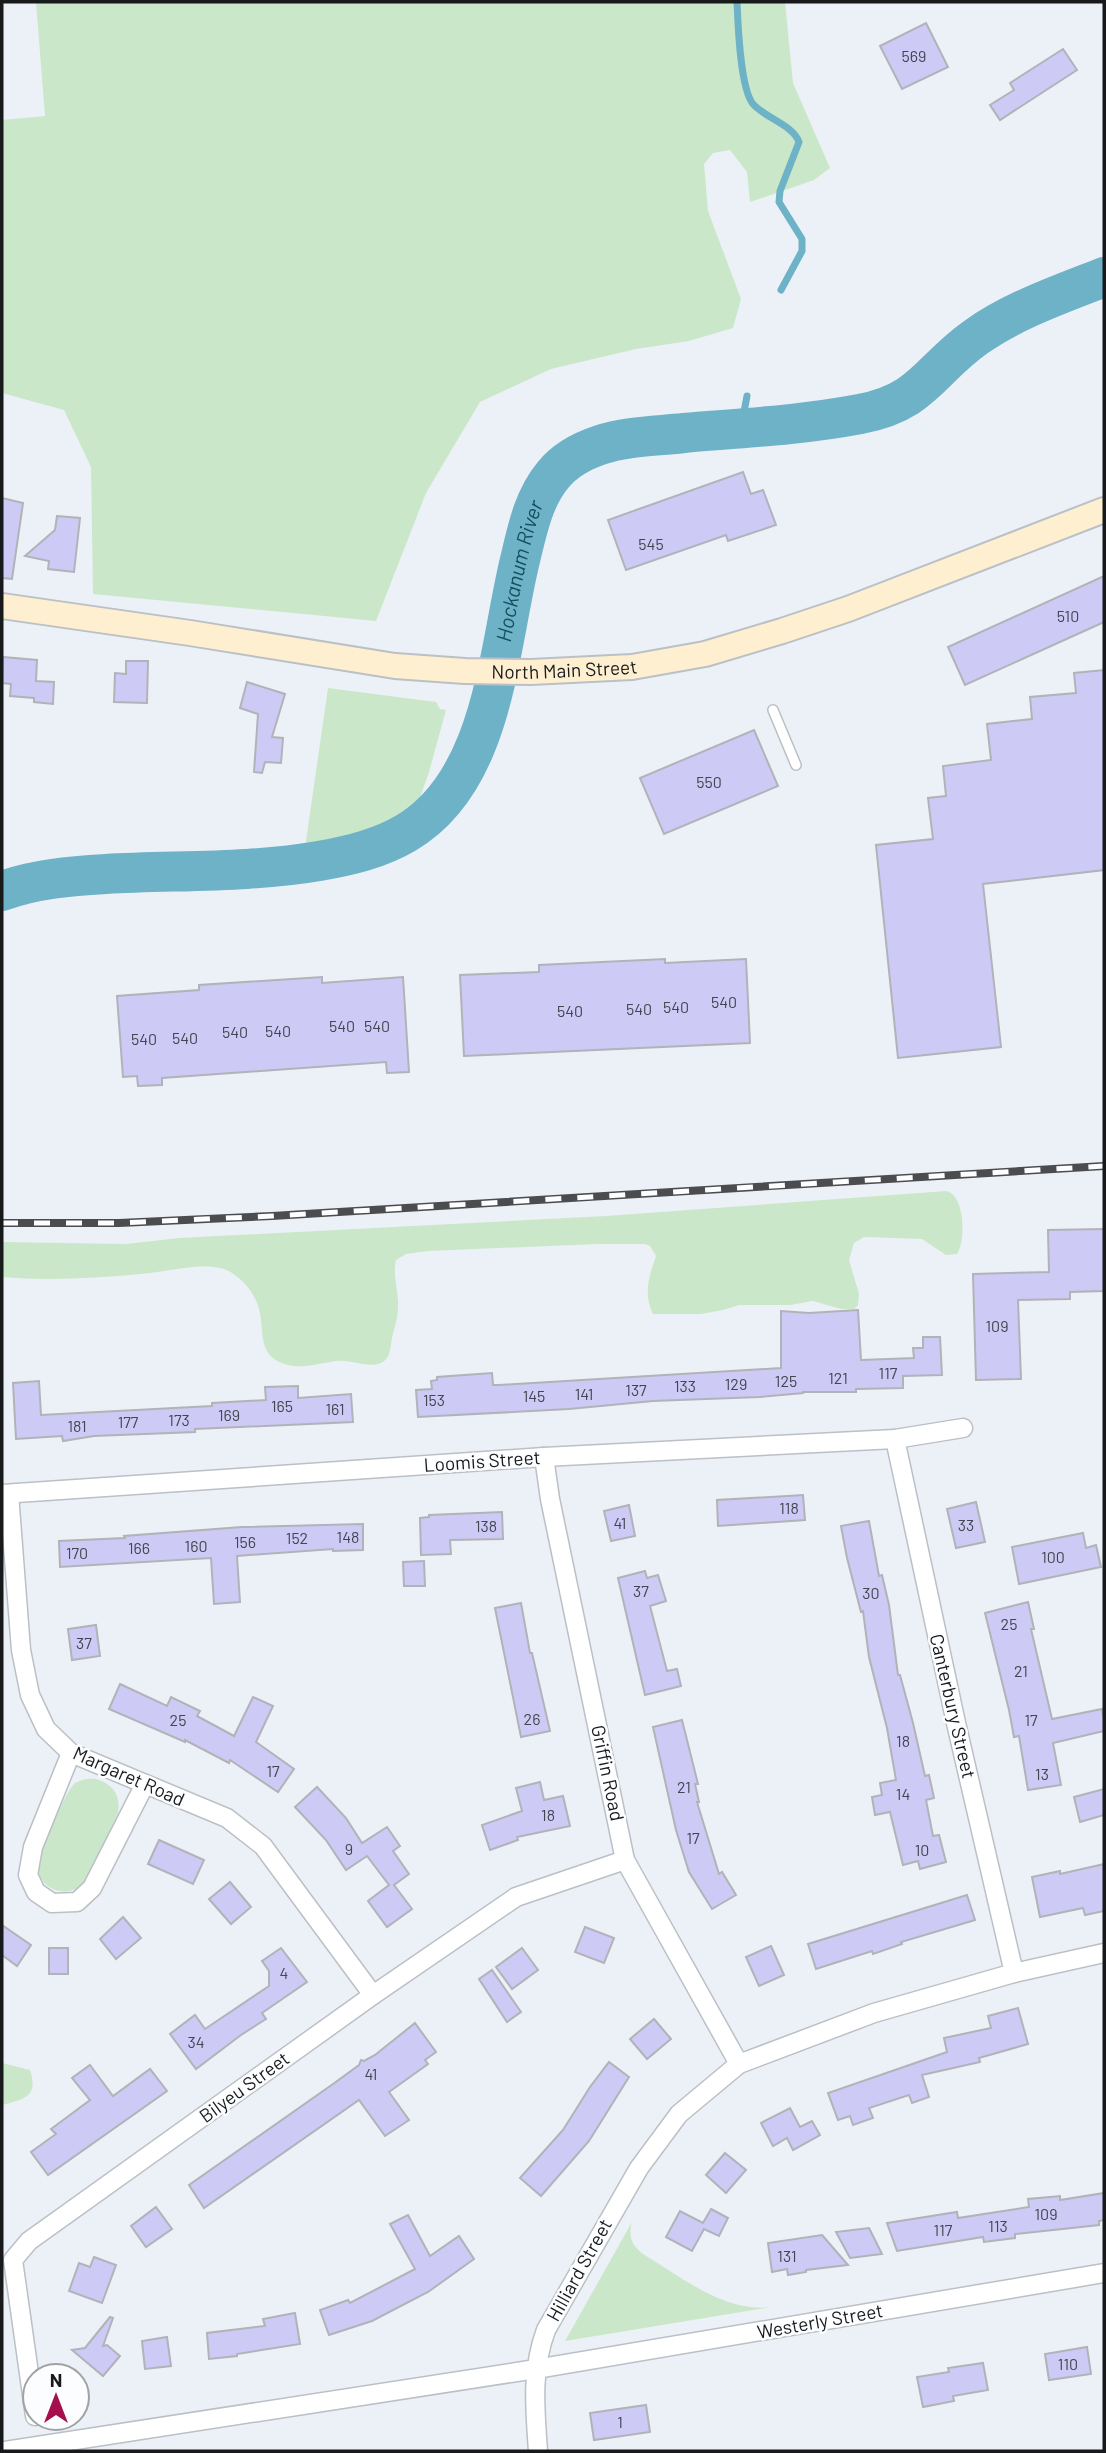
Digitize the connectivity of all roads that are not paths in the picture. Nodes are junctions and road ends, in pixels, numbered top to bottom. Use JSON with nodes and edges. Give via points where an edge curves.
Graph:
{"nodes":[{"id":1,"x":1104,"y":510,"type":"edge"},
{"id":2,"x":2,"y":606,"type":"edge"},
{"id":3,"x":773,"y":710,"type":"dead end"},
{"id":4,"x":796,"y":765,"type":"dead end"},
{"id":5,"x":963,"y":1428,"type":"dead end"},
{"id":6,"x":895,"y":1438,"type":"junction"},
{"id":7,"x":544,"y":1457,"type":"junction"},
{"id":8,"x":5,"y":1494,"type":"edge"},
{"id":9,"x":71,"y":1753,"type":"junction"},
{"id":10,"x":145,"y":1784,"type":"junction"},
{"id":11,"x":625,"y":1860,"type":"junction"},
{"id":12,"x":1104,"y":1952,"type":"edge"},
{"id":13,"x":1014,"y":1973,"type":"junction"},
{"id":14,"x":373,"y":1994,"type":"junction"},
{"id":15,"x":739,"y":2064,"type":"junction"},
{"id":16,"x":1104,"y":2273,"type":"edge"},
{"id":17,"x":27,"y":2362,"type":"edge"},
{"id":18,"x":536,"y":2369,"type":"junction"},
{"id":19,"x":37,"y":2432,"type":"edge"},
{"id":20,"x":39,"y":2446,"type":"junction"},
{"id":21,"x":5,"y":2451,"type":"edge"},
{"id":22,"x":538,"y":2451,"type":"edge"}],
"edges":[{"from":1,"to":2,"type":"main road","name":"North Main Street","via":[[848,609],[705,654],[632,667],[531,672],[395,666]]},
{"from":3,"to":4,"type":"lane"},
{"from":5,"to":6,"type":"street","name":"Loomis Street"},
{"from":6,"to":7,"type":"street","name":"Loomis Street"},
{"from":6,"to":13,"type":"street","name":"Canterbury Street"},
{"from":7,"to":8,"type":"street","name":"Loomis Street"},
{"from":7,"to":11,"type":"street","name":"Griffin Road"},
{"from":8,"to":9,"type":"street","name":"Margaret Road","via":[[30,1695],[46,1729]]},
{"from":9,"to":10,"type":"street","name":"Margaret Road"},
{"from":9,"to":10,"type":"street","via":[[33,1847],[28,1875],[36,1892],[52,1903],[77,1902],[92,1888]]},
{"from":10,"to":14,"type":"street","name":"Margaret Road","via":[[227,1818],[263,1846]]},
{"from":11,"to":14,"type":"street","name":"Bilyeu Street","via":[[516,1896]]},
{"from":11,"to":15,"type":"street","name":"Griffin Road"},
{"from":12,"to":13,"type":"street","name":"Hilliard Street"},
{"from":13,"to":15,"type":"street","name":"Hilliard Street","via":[[874,2013]]},
{"from":14,"to":17,"type":"street","name":"Bilyeu Street","via":[[29,2241],[13,2260]]},
{"from":15,"to":18,"type":"street","name":"Hilliard Street","via":[[679,2114],[639,2168],[546,2330]]},
{"from":16,"to":18,"type":"street","name":"Westerly Street"},
{"from":18,"to":20,"type":"street"},
{"from":18,"to":22,"type":"street","name":"Hilliard Street"},
{"from":19,"to":20,"type":"street","name":"Bilyeu Street"},
{"from":20,"to":21,"type":"street"}]}
